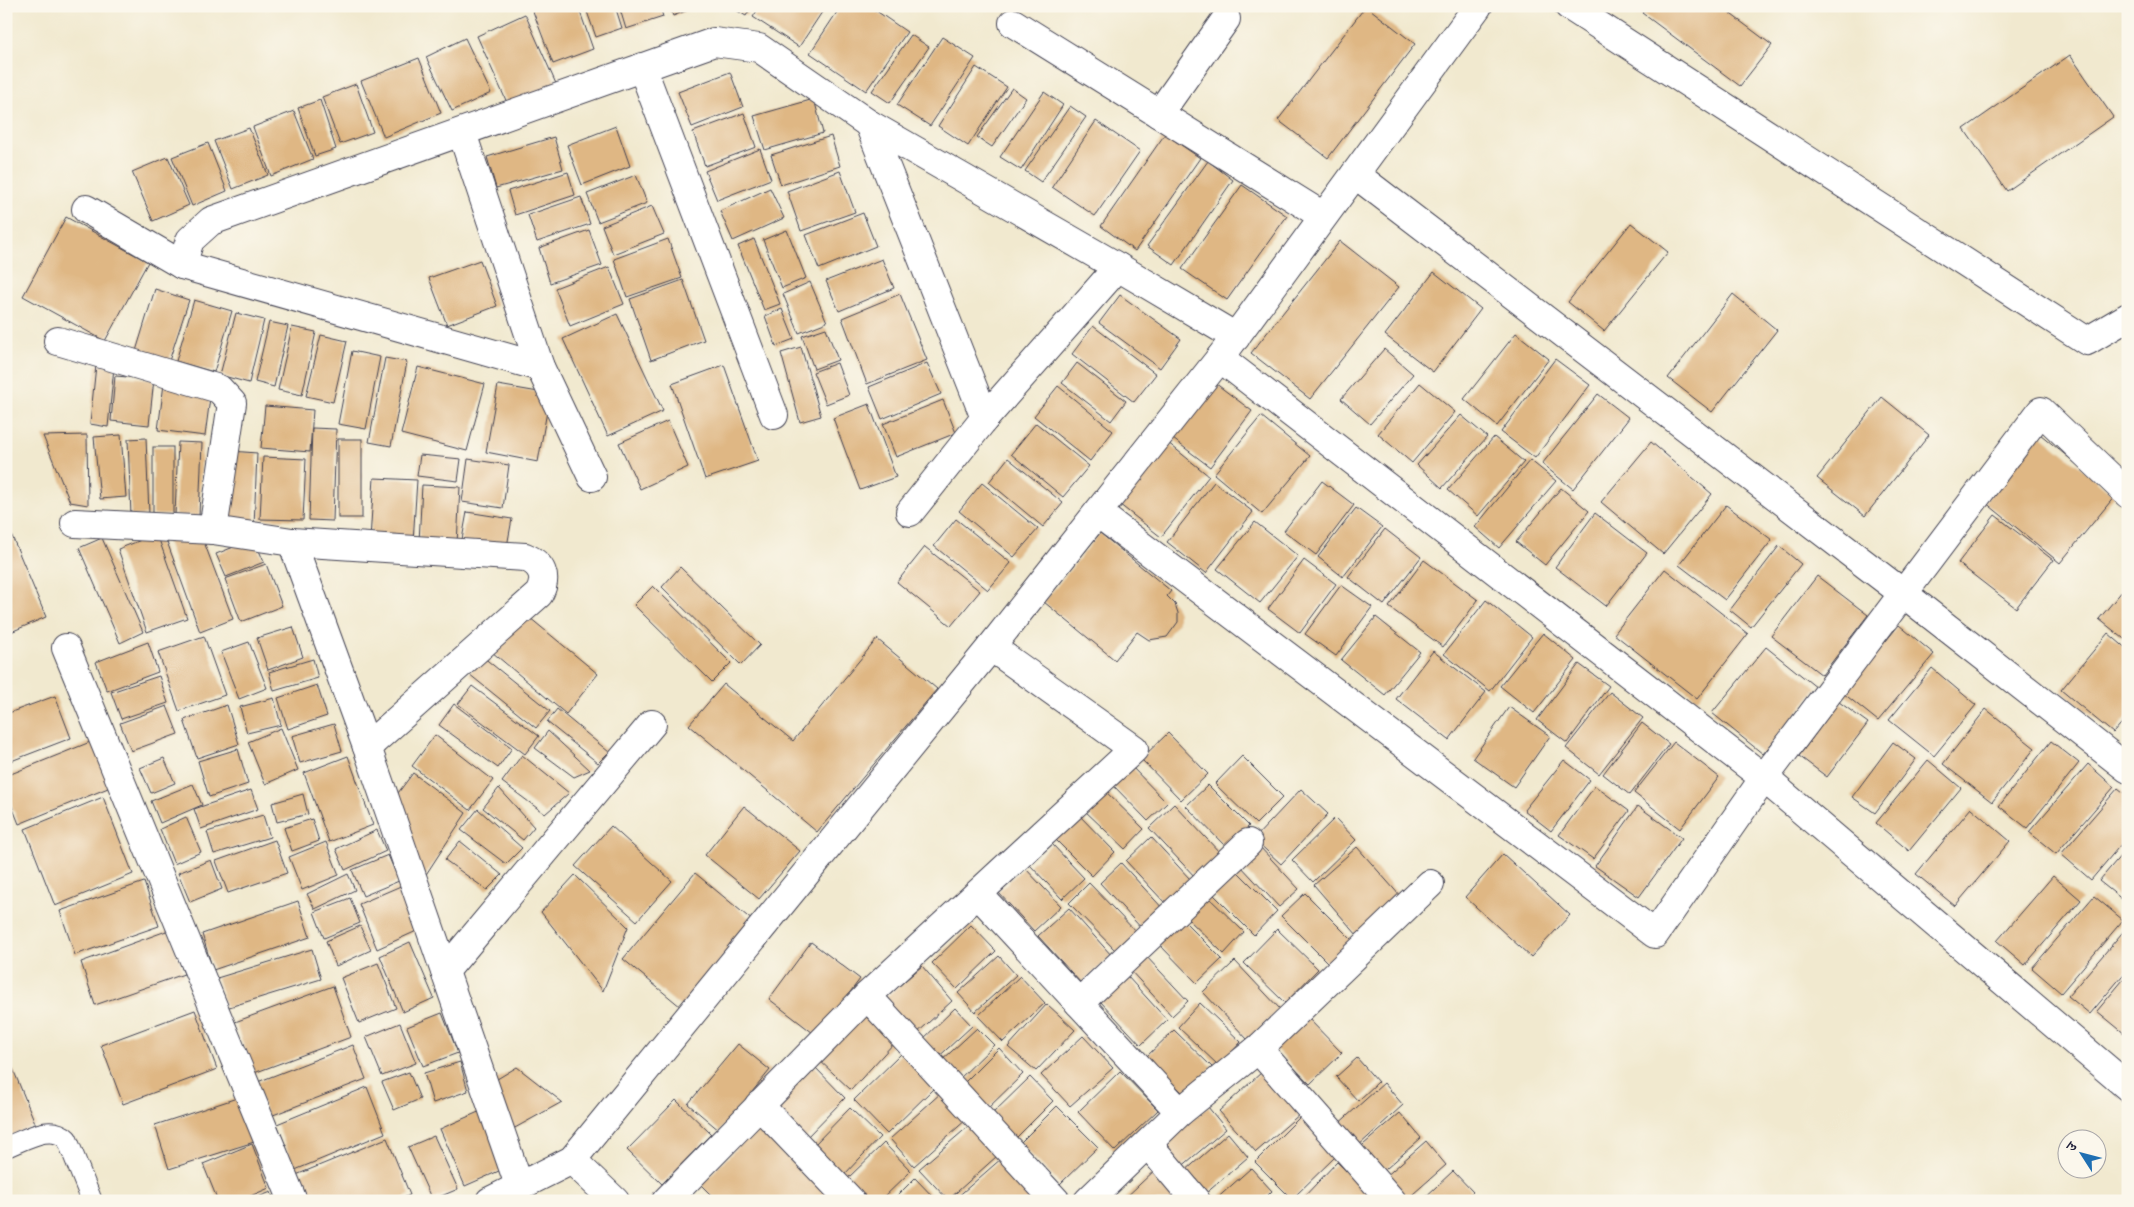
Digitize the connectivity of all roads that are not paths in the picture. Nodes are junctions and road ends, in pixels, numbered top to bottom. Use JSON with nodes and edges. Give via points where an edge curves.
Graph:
{"nodes":[{"id":1,"x":1478,"y":6,"type":"edge"},
{"id":2,"x":1569,"y":6,"type":"edge"},
{"id":3,"x":1226,"y":19,"type":"dead end"},
{"id":4,"x":1013,"y":23,"type":"dead end"},
{"id":5,"x":642,"y":67,"type":"junction"},
{"id":6,"x":1159,"y":114,"type":"junction"},
{"id":7,"x":869,"y":124,"type":"junction"},
{"id":8,"x":462,"y":133,"type":"junction"},
{"id":9,"x":1356,"y":174,"type":"junction"},
{"id":10,"x":86,"y":209,"type":"dead end"},
{"id":11,"x":1323,"y":216,"type":"junction"},
{"id":12,"x":182,"y":265,"type":"junction"},
{"id":13,"x":1118,"y":266,"type":"junction"},
{"id":14,"x":2128,"y":317,"type":"edge"},
{"id":15,"x":58,"y":341,"type":"dead end"},
{"id":16,"x":1228,"y":348,"type":"junction"},
{"id":17,"x":540,"y":367,"type":"junction"},
{"id":18,"x":774,"y":415,"type":"dead end"},
{"id":19,"x":985,"y":418,"type":"junction"},
{"id":20,"x":592,"y":477,"type":"dead end"},
{"id":21,"x":2128,"y":494,"type":"edge"},
{"id":22,"x":910,"y":512,"type":"dead end"},
{"id":23,"x":1098,"y":513,"type":"junction"},
{"id":24,"x":75,"y":523,"type":"dead end"},
{"id":25,"x":213,"y":530,"type":"junction"},
{"id":26,"x":292,"y":542,"type":"junction"},
{"id":27,"x":1904,"y":594,"type":"junction"},
{"id":28,"x":991,"y":647,"type":"junction"},
{"id":29,"x":66,"y":648,"type":"dead end"},
{"id":30,"x":652,"y":724,"type":"dead end"},
{"id":31,"x":367,"y":747,"type":"junction"},
{"id":32,"x":2128,"y":768,"type":"edge"},
{"id":33,"x":1764,"y":778,"type":"junction"},
{"id":34,"x":1248,"y":843,"type":"dead end"},
{"id":35,"x":1430,"y":884,"type":"dead end"},
{"id":36,"x":978,"y":894,"type":"junction"},
{"id":37,"x":445,"y":971,"type":"junction"},
{"id":38,"x":867,"y":996,"type":"junction"},
{"id":39,"x":1079,"y":1003,"type":"junction"},
{"id":40,"x":1258,"y":1049,"type":"junction"},
{"id":41,"x":2128,"y":1087,"type":"edge"},
{"id":42,"x":759,"y":1105,"type":"junction"},
{"id":43,"x":1180,"y":1112,"type":"junction"},
{"id":44,"x":1148,"y":1144,"type":"junction"},
{"id":45,"x":6,"y":1147,"type":"edge"},
{"id":46,"x":572,"y":1160,"type":"junction"},
{"id":47,"x":519,"y":1185,"type":"junction"},
{"id":48,"x":92,"y":1201,"type":"edge"},
{"id":49,"x":293,"y":1201,"type":"edge"},
{"id":50,"x":490,"y":1201,"type":"edge"},
{"id":51,"x":615,"y":1201,"type":"edge"},
{"id":52,"x":666,"y":1201,"type":"edge"},
{"id":53,"x":851,"y":1201,"type":"edge"},
{"id":54,"x":1056,"y":1201,"type":"edge"},
{"id":55,"x":1088,"y":1201,"type":"edge"},
{"id":56,"x":1196,"y":1201,"type":"edge"},
{"id":57,"x":1392,"y":1201,"type":"edge"}],
"edges":[{"from":1,"to":9,"type":"street"},
{"from":2,"to":14,"type":"street","via":[[2087,341]]},
{"from":3,"to":6,"type":"street"},
{"from":4,"to":6,"type":"street"},
{"from":5,"to":7,"type":"street","via":[[714,42],[759,48]]},
{"from":5,"to":8,"type":"street"},
{"from":5,"to":18,"type":"street"},
{"from":6,"to":11,"type":"street"},
{"from":7,"to":13,"type":"street"},
{"from":7,"to":19,"type":"street"},
{"from":8,"to":12,"type":"street","via":[[211,221],[190,240]]},
{"from":8,"to":17,"type":"street"},
{"from":9,"to":11,"type":"street"},
{"from":9,"to":27,"type":"street"},
{"from":10,"to":12,"type":"street"},
{"from":11,"to":16,"type":"street"},
{"from":12,"to":17,"type":"street"},
{"from":13,"to":16,"type":"street"},
{"from":13,"to":19,"type":"street"},
{"from":15,"to":25,"type":"street","via":[[219,389],[232,403]]},
{"from":16,"to":23,"type":"street"},
{"from":16,"to":33,"type":"street"},
{"from":17,"to":20,"type":"street"},
{"from":19,"to":22,"type":"street"},
{"from":21,"to":27,"type":"street","via":[[2041,411]]},
{"from":23,"to":28,"type":"street"},
{"from":23,"to":33,"type":"street","via":[[1655,934]]},
{"from":24,"to":25,"type":"street"},
{"from":25,"to":26,"type":"street"},
{"from":26,"to":31,"type":"street"},
{"from":26,"to":31,"type":"street","via":[[525,557],[535,561],[542,573],[544,584],[539,594]]},
{"from":27,"to":32,"type":"street"},
{"from":27,"to":33,"type":"street"},
{"from":28,"to":36,"type":"street","via":[[1134,749]]},
{"from":28,"to":46,"type":"street"},
{"from":29,"to":49,"type":"street"},
{"from":30,"to":37,"type":"street"},
{"from":31,"to":37,"type":"street"},
{"from":33,"to":41,"type":"street"},
{"from":34,"to":39,"type":"street"},
{"from":35,"to":40,"type":"street"},
{"from":36,"to":38,"type":"street"},
{"from":36,"to":39,"type":"street"},
{"from":37,"to":47,"type":"street"},
{"from":38,"to":42,"type":"street"},
{"from":38,"to":54,"type":"street"},
{"from":39,"to":43,"type":"street"},
{"from":40,"to":43,"type":"street"},
{"from":40,"to":57,"type":"street"},
{"from":42,"to":52,"type":"street"},
{"from":42,"to":53,"type":"street"},
{"from":43,"to":44,"type":"street"},
{"from":44,"to":55,"type":"street"},
{"from":44,"to":56,"type":"street"},
{"from":45,"to":48,"type":"lane","via":[[48,1131],[60,1132],[67,1139]]},
{"from":46,"to":47,"type":"street"},
{"from":46,"to":51,"type":"street"},
{"from":47,"to":50,"type":"street"}]}
